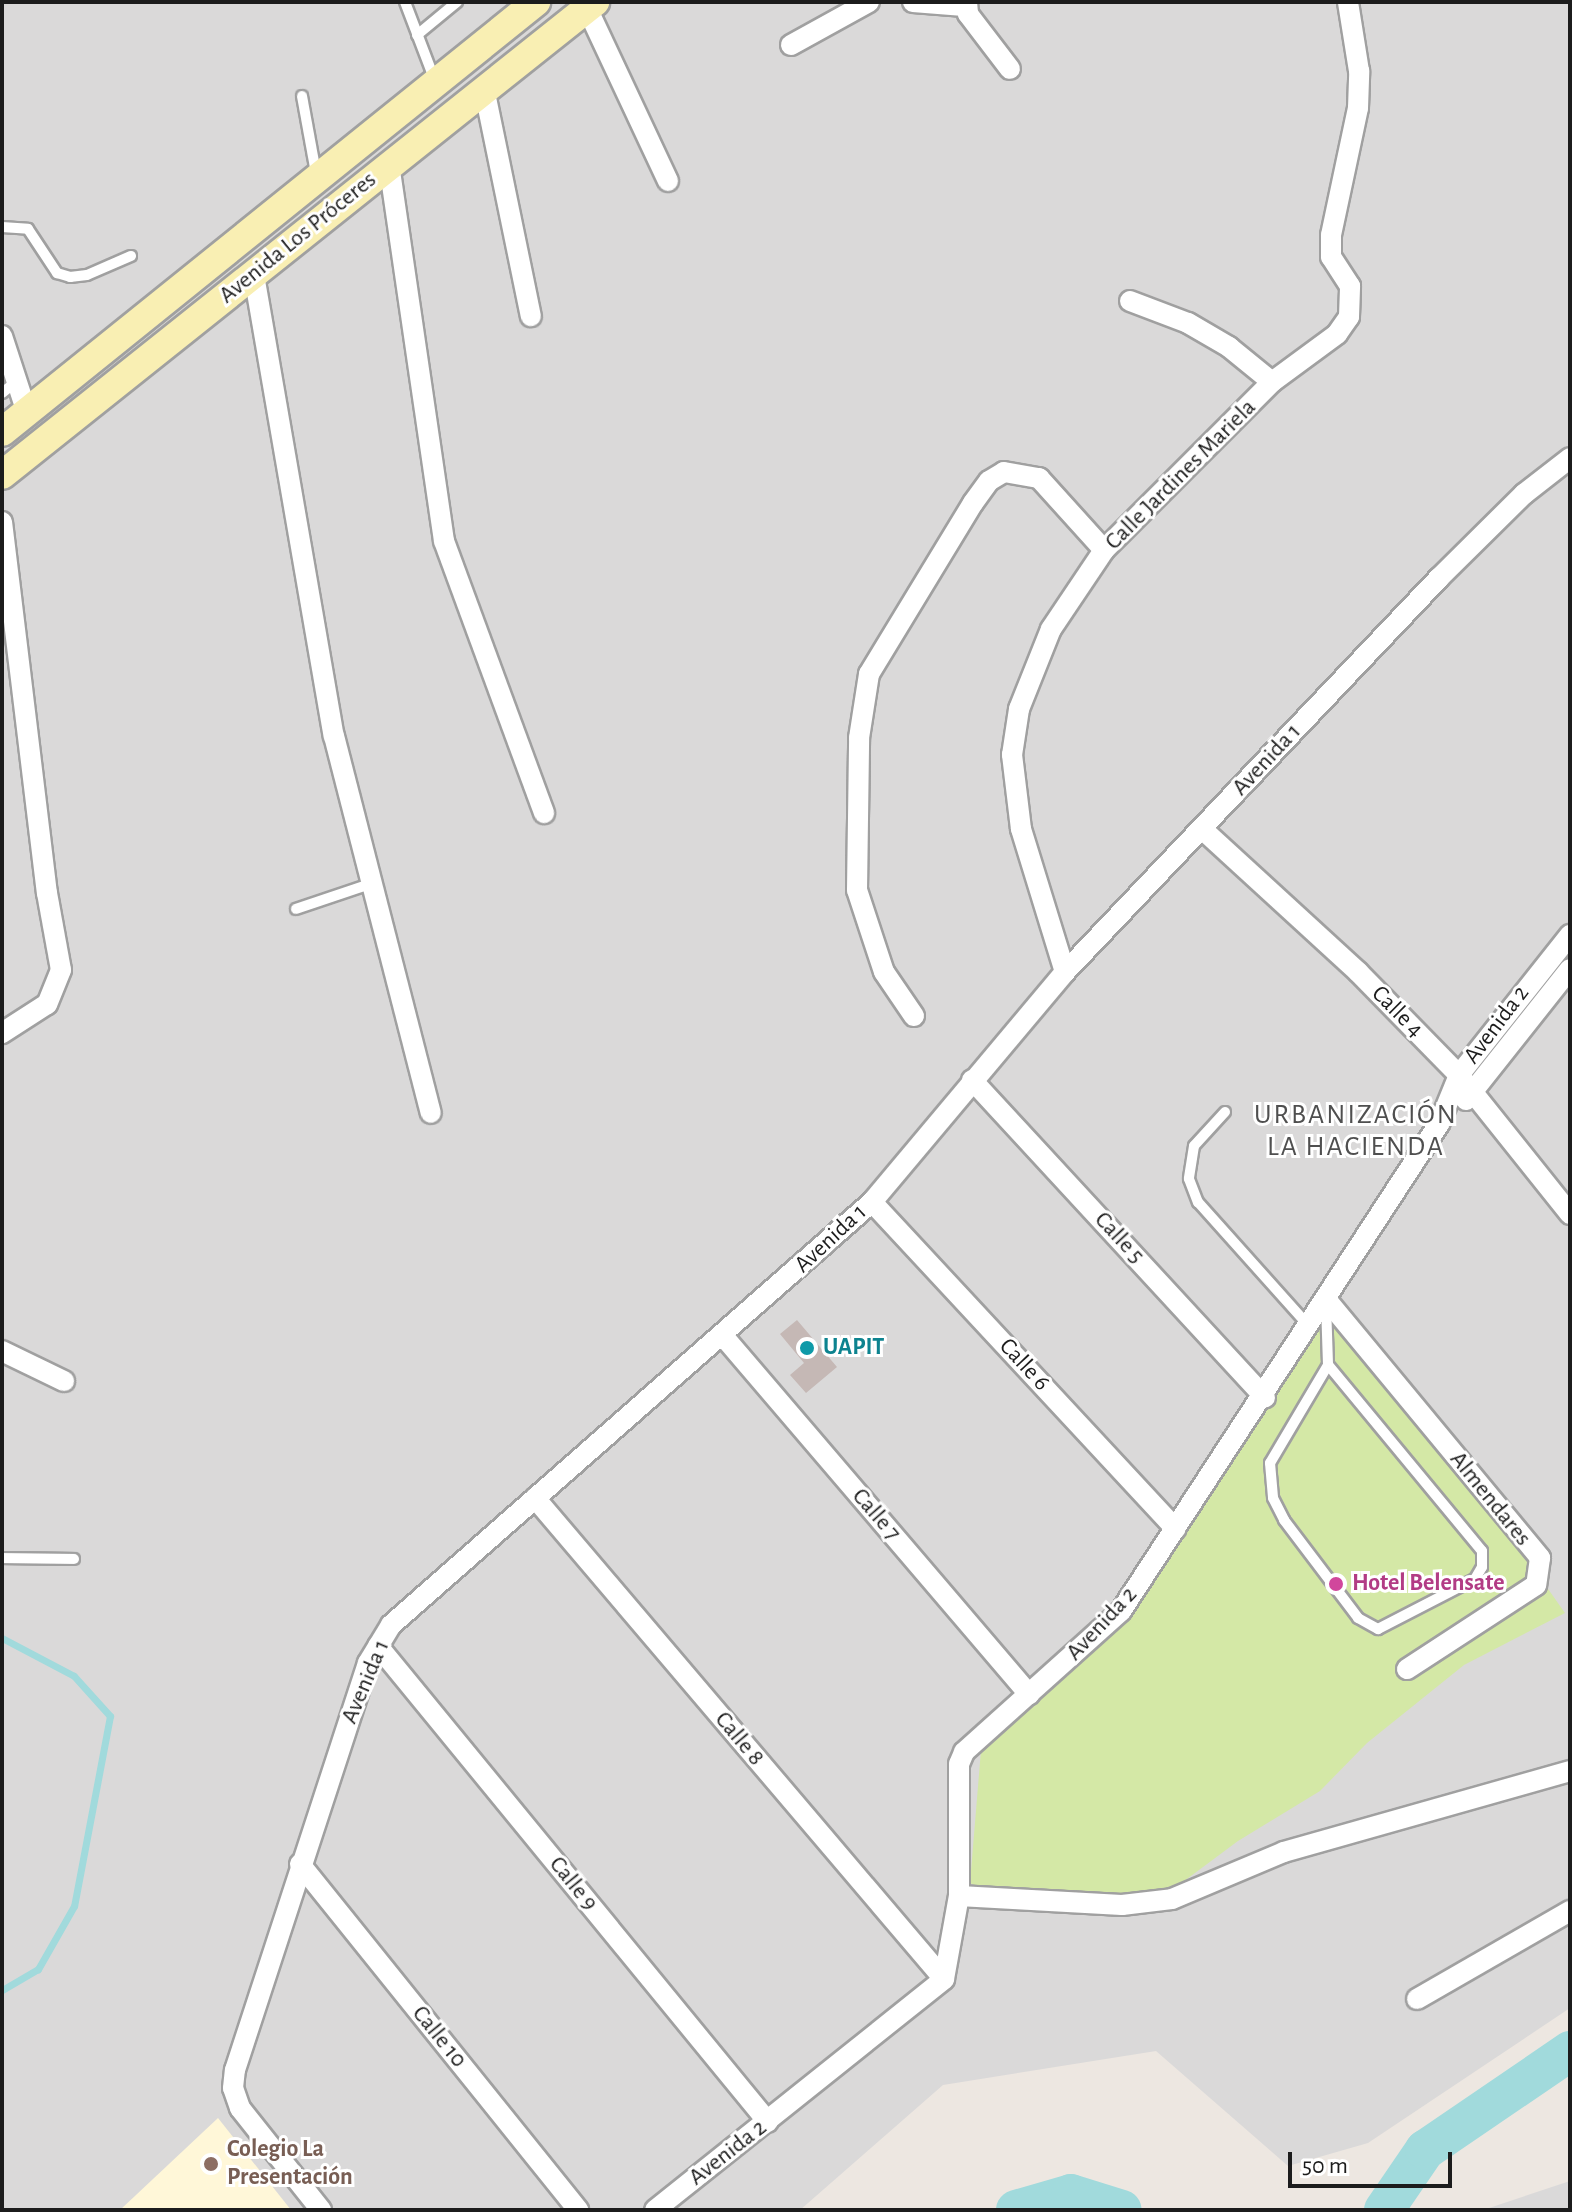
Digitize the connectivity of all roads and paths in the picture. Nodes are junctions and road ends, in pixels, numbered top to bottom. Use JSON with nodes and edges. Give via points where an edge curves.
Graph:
{"nodes":[{"id":1,"x":405,"y":2,"type":"edge"},
{"id":2,"x":457,"y":2,"type":"edge"},
{"id":3,"x":536,"y":2,"type":"edge"},
{"id":4,"x":869,"y":2,"type":"edge"},
{"id":5,"x":913,"y":2,"type":"edge"},
{"id":6,"x":1348,"y":2,"type":"edge"},
{"id":7,"x":966,"y":4,"type":"edge"},
{"id":8,"x":591,"y":5,"type":"edge"},
{"id":9,"x":417,"y":35,"type":"junction"},
{"id":10,"x":791,"y":45,"type":"dead end"},
{"id":11,"x":1010,"y":69,"type":"dead end"},
{"id":12,"x":436,"y":83,"type":"junction"},
{"id":13,"x":484,"y":88,"type":"junction"},
{"id":14,"x":302,"y":96,"type":"dead end"},
{"id":15,"x":389,"y":164,"type":"junction"},
{"id":16,"x":317,"y":177,"type":"junction"},
{"id":17,"x":668,"y":181,"type":"dead end"},
{"id":18,"x":2,"y":227,"type":"edge"},
{"id":19,"x":131,"y":256,"type":"dead end"},
{"id":20,"x":254,"y":275,"type":"junction"},
{"id":21,"x":1130,"y":301,"type":"dead end"},
{"id":22,"x":531,"y":316,"type":"dead end"},
{"id":23,"x":2,"y":336,"type":"edge"},
{"id":24,"x":1272,"y":382,"type":"junction"},
{"id":25,"x":10,"y":387,"type":"edge"},
{"id":26,"x":26,"y":410,"type":"junction"},
{"id":27,"x":2,"y":432,"type":"edge"},
{"id":28,"x":1570,"y":458,"type":"edge"},
{"id":29,"x":2,"y":475,"type":"edge"},
{"id":30,"x":2,"y":522,"type":"edge"},
{"id":31,"x":1104,"y":550,"type":"junction"},
{"id":32,"x":544,"y":813,"type":"dead end"},
{"id":33,"x":1202,"y":829,"type":"junction"},
{"id":34,"x":375,"y":883,"type":"junction"},
{"id":35,"x":296,"y":909,"type":"dead end"},
{"id":36,"x":1570,"y":935,"type":"edge"},
{"id":37,"x":1570,"y":969,"type":"edge"},
{"id":38,"x":1065,"y":972,"type":"junction"},
{"id":39,"x":914,"y":1016,"type":"dead end"},
{"id":40,"x":2,"y":1033,"type":"edge"},
{"id":41,"x":1459,"y":1075,"type":"junction"},
{"id":42,"x":972,"y":1080,"type":"junction"},
{"id":43,"x":1473,"y":1094,"type":"junction"},
{"id":44,"x":1225,"y":1112,"type":"dead end"},
{"id":45,"x":431,"y":1113,"type":"dead end"},
{"id":46,"x":1439,"y":1124,"type":"junction"},
{"id":47,"x":872,"y":1202,"type":"junction"},
{"id":48,"x":1570,"y":1214,"type":"edge"},
{"id":49,"x":1326,"y":1299,"type":"junction"},
{"id":50,"x":1310,"y":1326,"type":"junction"},
{"id":51,"x":724,"y":1337,"type":"junction"},
{"id":52,"x":2,"y":1351,"type":"edge"},
{"id":53,"x":1328,"y":1365,"type":"junction"},
{"id":54,"x":64,"y":1381,"type":"dead end"},
{"id":55,"x":1265,"y":1397,"type":"junction"},
{"id":56,"x":535,"y":1498,"type":"junction"},
{"id":57,"x":1176,"y":1529,"type":"junction"},
{"id":58,"x":2,"y":1558,"type":"edge"},
{"id":59,"x":74,"y":1559,"type":"dead end"},
{"id":60,"x":378,"y":1646,"type":"junction"},
{"id":61,"x":1407,"y":1669,"type":"dead end"},
{"id":62,"x":1029,"y":1694,"type":"junction"},
{"id":63,"x":1570,"y":1771,"type":"edge"},
{"id":64,"x":300,"y":1864,"type":"junction"},
{"id":65,"x":959,"y":1896,"type":"junction"},
{"id":66,"x":1570,"y":1911,"type":"edge"},
{"id":67,"x":944,"y":1979,"type":"junction"},
{"id":68,"x":1417,"y":1999,"type":"dead end"},
{"id":69,"x":768,"y":2122,"type":"junction"},
{"id":70,"x":321,"y":2210,"type":"edge"},
{"id":71,"x":578,"y":2210,"type":"edge"},
{"id":72,"x":655,"y":2210,"type":"edge"}],
"edges":[{"from":1,"to":9,"type":"lane"},
{"from":2,"to":9,"type":"lane"},
{"from":3,"to":12,"type":"main road","name":"Avenida Los Próceres"},
{"from":4,"to":10,"type":"street"},
{"from":5,"to":7,"type":"street"},
{"from":6,"to":24,"type":"street","name":"Calle Jardines Mariela","via":[[1359,71],[1358,108],[1331,257],[1350,286],[1353,305],[1337,334]]},
{"from":7,"to":11,"type":"street"},
{"from":8,"to":13,"type":"main road","name":"Avenida Los Próceres"},
{"from":8,"to":17,"type":"street"},
{"from":9,"to":12,"type":"lane"},
{"from":12,"to":16,"type":"main road","name":"Avenida Los Próceres"},
{"from":13,"to":15,"type":"main road","name":"Avenida Los Próceres"},
{"from":13,"to":22,"type":"street"},
{"from":14,"to":16,"type":"lane"},
{"from":15,"to":20,"type":"main road","name":"Avenida Los Próceres"},
{"from":15,"to":32,"type":"street","via":[[444,541]]},
{"from":16,"to":26,"type":"main road","name":"Avenida Los Próceres"},
{"from":18,"to":19,"type":"lane","via":[[28,229],[57,273],[70,277]]},
{"from":20,"to":29,"type":"main road","name":"Avenida Los Próceres"},
{"from":20,"to":34,"type":"street","via":[[334,736]]},
{"from":21,"to":24,"type":"street","via":[[1188,323]]},
{"from":23,"to":25,"type":"street"},
{"from":24,"to":31,"type":"street","name":"Calle Jardines Mariela"},
{"from":25,"to":26,"type":"street"},
{"from":26,"to":27,"type":"main road","name":"Avenida Los Próceres"},
{"from":28,"to":33,"type":"street","name":"Avenida 1","via":[[1524,494],[1439,578]]},
{"from":30,"to":40,"type":"street","via":[[61,970],[47,1004]]},
{"from":31,"to":38,"type":"street","name":"Calle Jardines Mariela","via":[[1051,629],[1019,709],[1012,755],[1021,829]]},
{"from":31,"to":39,"type":"street","via":[[1039,478],[1004,472],[989,481],[973,503],[869,674],[859,738],[857,890],[884,972]]},
{"from":33,"to":38,"type":"street","name":"Avenida 1"},
{"from":33,"to":41,"type":"street","name":"Calle 4","via":[[1358,972]]},
{"from":34,"to":35,"type":"lane"},
{"from":34,"to":45,"type":"street"},
{"from":36,"to":41,"type":"street","name":"Avenida 2"},
{"from":37,"to":43,"type":"street"},
{"from":38,"to":42,"type":"street","name":"Avenida 1"},
{"from":41,"to":43,"type":"street","name":"Calle 4"},
{"from":41,"to":46,"type":"street","name":"Avenida 2"},
{"from":42,"to":47,"type":"street","name":"Avenida 1"},
{"from":42,"to":55,"type":"street","name":"Calle 5"},
{"from":43,"to":46,"type":"street"},
{"from":43,"to":48,"type":"street","name":"Calle 4"},
{"from":44,"to":50,"type":"lane","via":[[1194,1146],[1189,1179],[1193,1191]]},
{"from":46,"to":49,"type":"street","name":"Avenida 2"},
{"from":47,"to":51,"type":"street","name":"Avenida 1"},
{"from":47,"to":57,"type":"street","name":"Calle 6"},
{"from":49,"to":50,"type":"street","name":"Avenida 2"},
{"from":49,"to":53,"type":"lane"},
{"from":49,"to":61,"type":"street","name":"Almendares","via":[[1540,1558],[1536,1585]]},
{"from":50,"to":55,"type":"street","name":"Avenida 2"},
{"from":51,"to":56,"type":"street","name":"Avenida 1"},
{"from":51,"to":62,"type":"street","name":"Calle 7"},
{"from":52,"to":54,"type":"street"},
{"from":53,"to":53,"type":"lane","via":[[1270,1463],[1273,1498],[1358,1618],[1378,1629],[1475,1579],[1482,1551]]},
{"from":55,"to":57,"type":"street","name":"Avenida 2"},
{"from":56,"to":60,"type":"street","name":"Avenida 1","via":[[391,1625]]},
{"from":56,"to":67,"type":"street","name":"Calle 8"},
{"from":57,"to":62,"type":"street","name":"Avenida 2","via":[[1121,1611]]},
{"from":58,"to":59,"type":"lane"},
{"from":60,"to":64,"type":"street","name":"Avenida 1"},
{"from":60,"to":69,"type":"street","name":"Calle 9"},
{"from":62,"to":65,"type":"street","name":"Avenida 2","via":[[975,1739],[959,1764]]},
{"from":63,"to":65,"type":"street","via":[[1284,1852],[1172,1899],[1122,1905]]},
{"from":64,"to":70,"type":"street","name":"Avenida 1","via":[[233,2088],[240,2108]]},
{"from":64,"to":71,"type":"street","name":"Calle 10"},
{"from":65,"to":67,"type":"street","name":"Avenida 2"},
{"from":66,"to":68,"type":"street"},
{"from":67,"to":69,"type":"street","name":"Avenida 2"},
{"from":69,"to":72,"type":"street","name":"Avenida 2"}]}
